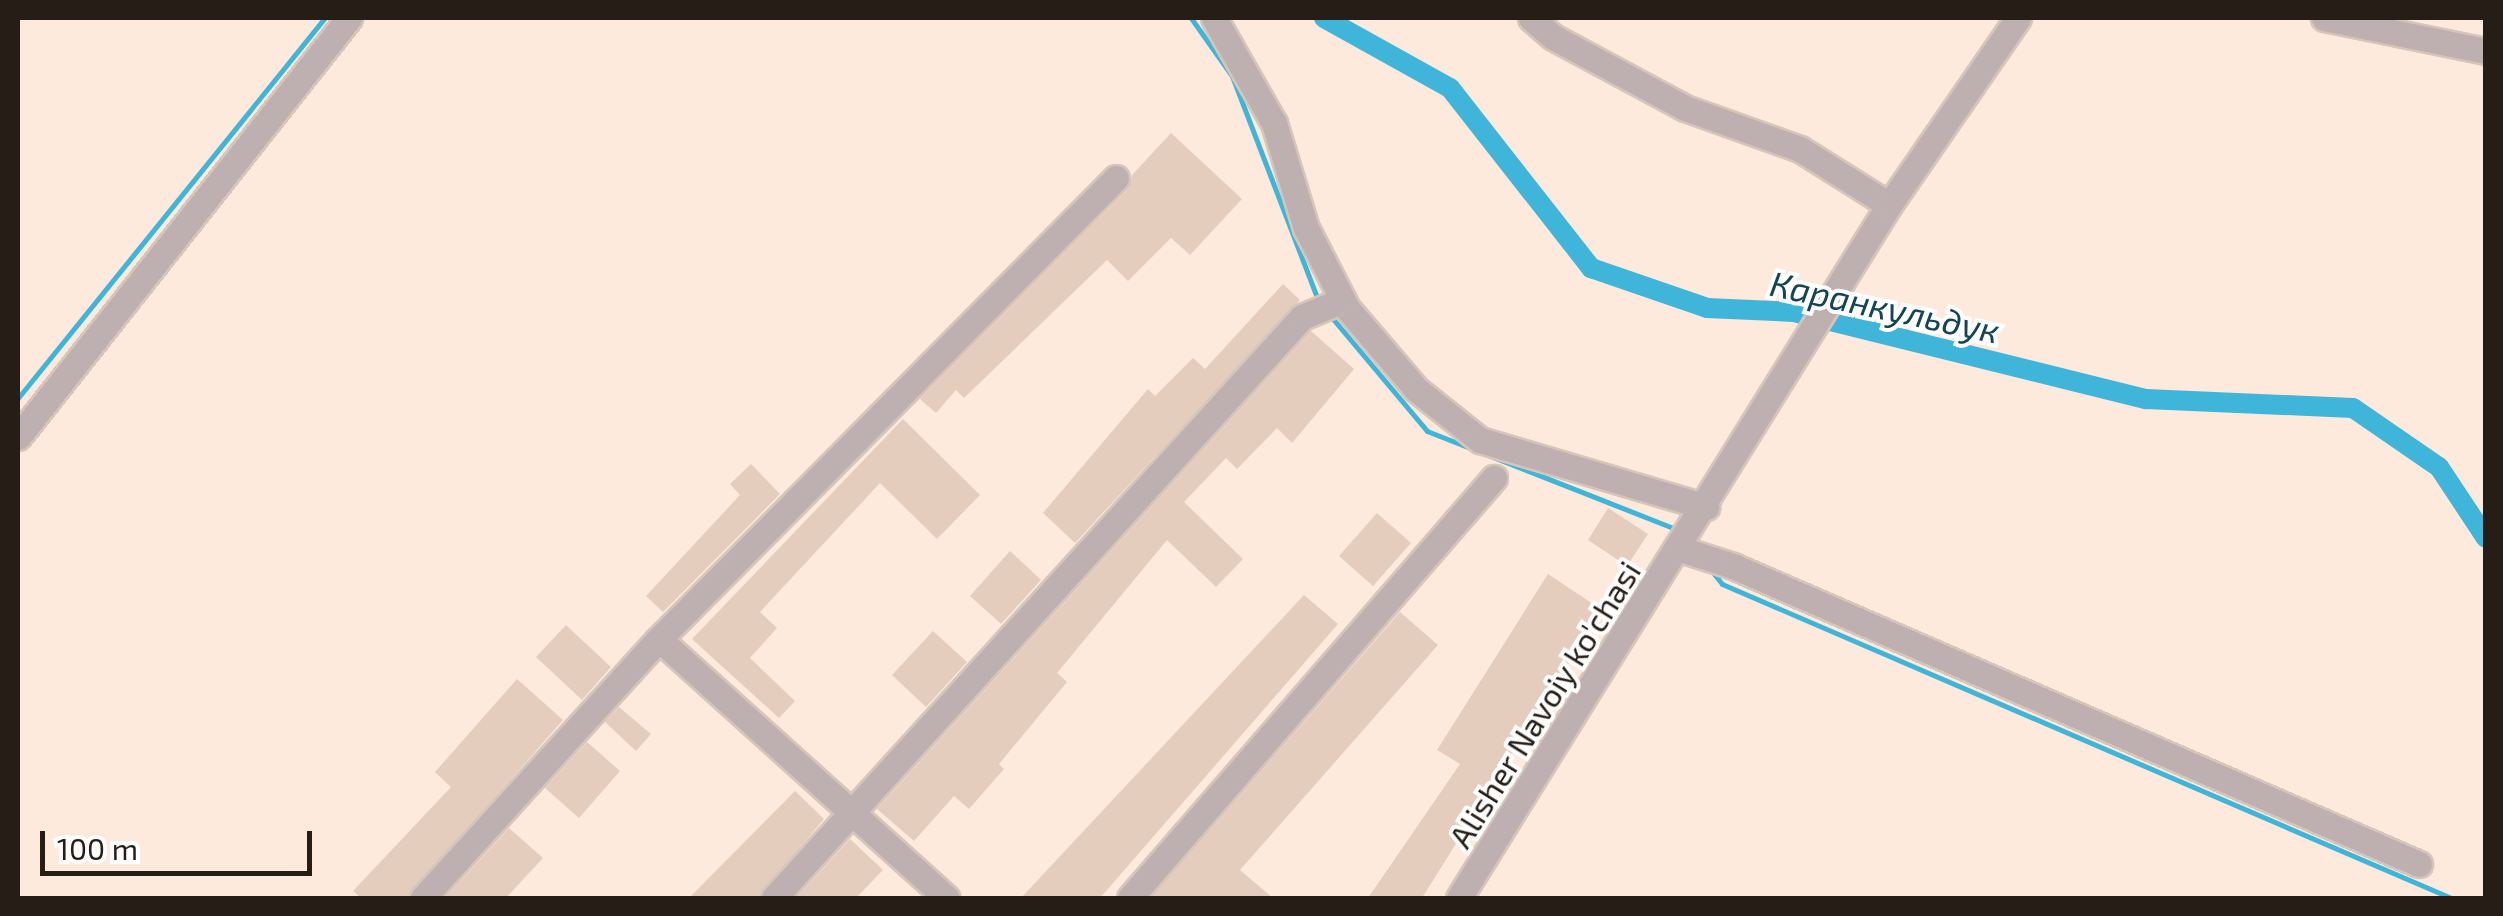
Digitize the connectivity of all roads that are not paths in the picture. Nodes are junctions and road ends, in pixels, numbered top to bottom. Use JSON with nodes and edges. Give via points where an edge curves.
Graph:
{"nodes":[{"id":1,"x":350,"y":18,"type":"edge"},
{"id":2,"x":1214,"y":18,"type":"edge"},
{"id":3,"x":1532,"y":18,"type":"edge"},
{"id":4,"x":2018,"y":18,"type":"edge"},
{"id":5,"x":2324,"y":18,"type":"edge"},
{"id":6,"x":2486,"y":51,"type":"edge"},
{"id":7,"x":1116,"y":178,"type":"dead end"},
{"id":8,"x":1889,"y":204,"type":"junction"},
{"id":9,"x":1344,"y":300,"type":"junction"},
{"id":10,"x":18,"y":438,"type":"edge"},
{"id":11,"x":1494,"y":478,"type":"dead end"},
{"id":12,"x":1706,"y":508,"type":"junction"},
{"id":13,"x":1682,"y":546,"type":"junction"},
{"id":14,"x":659,"y":639,"type":"junction"},
{"id":15,"x":852,"y":810,"type":"junction"},
{"id":16,"x":2420,"y":864,"type":"dead end"},
{"id":17,"x":423,"y":898,"type":"edge"},
{"id":18,"x":774,"y":898,"type":"edge"},
{"id":19,"x":946,"y":898,"type":"edge"},
{"id":20,"x":1130,"y":898,"type":"edge"},
{"id":21,"x":1459,"y":898,"type":"edge"}],
"edges":[{"from":1,"to":10,"type":"street"},
{"from":2,"to":9,"type":"street","via":[[1274,122],[1306,228]]},
{"from":3,"to":8,"type":"street","via":[[1553,37],[1685,108],[1800,149]]},
{"from":4,"to":8,"type":"street","name":"Alisher Navoiy ko'chasi"},
{"from":5,"to":6,"type":"street"},
{"from":7,"to":14,"type":"street"},
{"from":8,"to":12,"type":"street","name":"Alisher Navoiy ko'chasi"},
{"from":9,"to":12,"type":"street","via":[[1416,389],[1480,440]]},
{"from":9,"to":15,"type":"street","via":[[1302,318]]},
{"from":11,"to":20,"type":"street"},
{"from":12,"to":13,"type":"street","name":"Alisher Navoiy ko'chasi"},
{"from":13,"to":16,"type":"street"},
{"from":13,"to":21,"type":"street","name":"Alisher Navoiy ko'chasi"},
{"from":14,"to":15,"type":"street"},
{"from":14,"to":17,"type":"street"},
{"from":15,"to":18,"type":"street"},
{"from":15,"to":19,"type":"street"}]}
